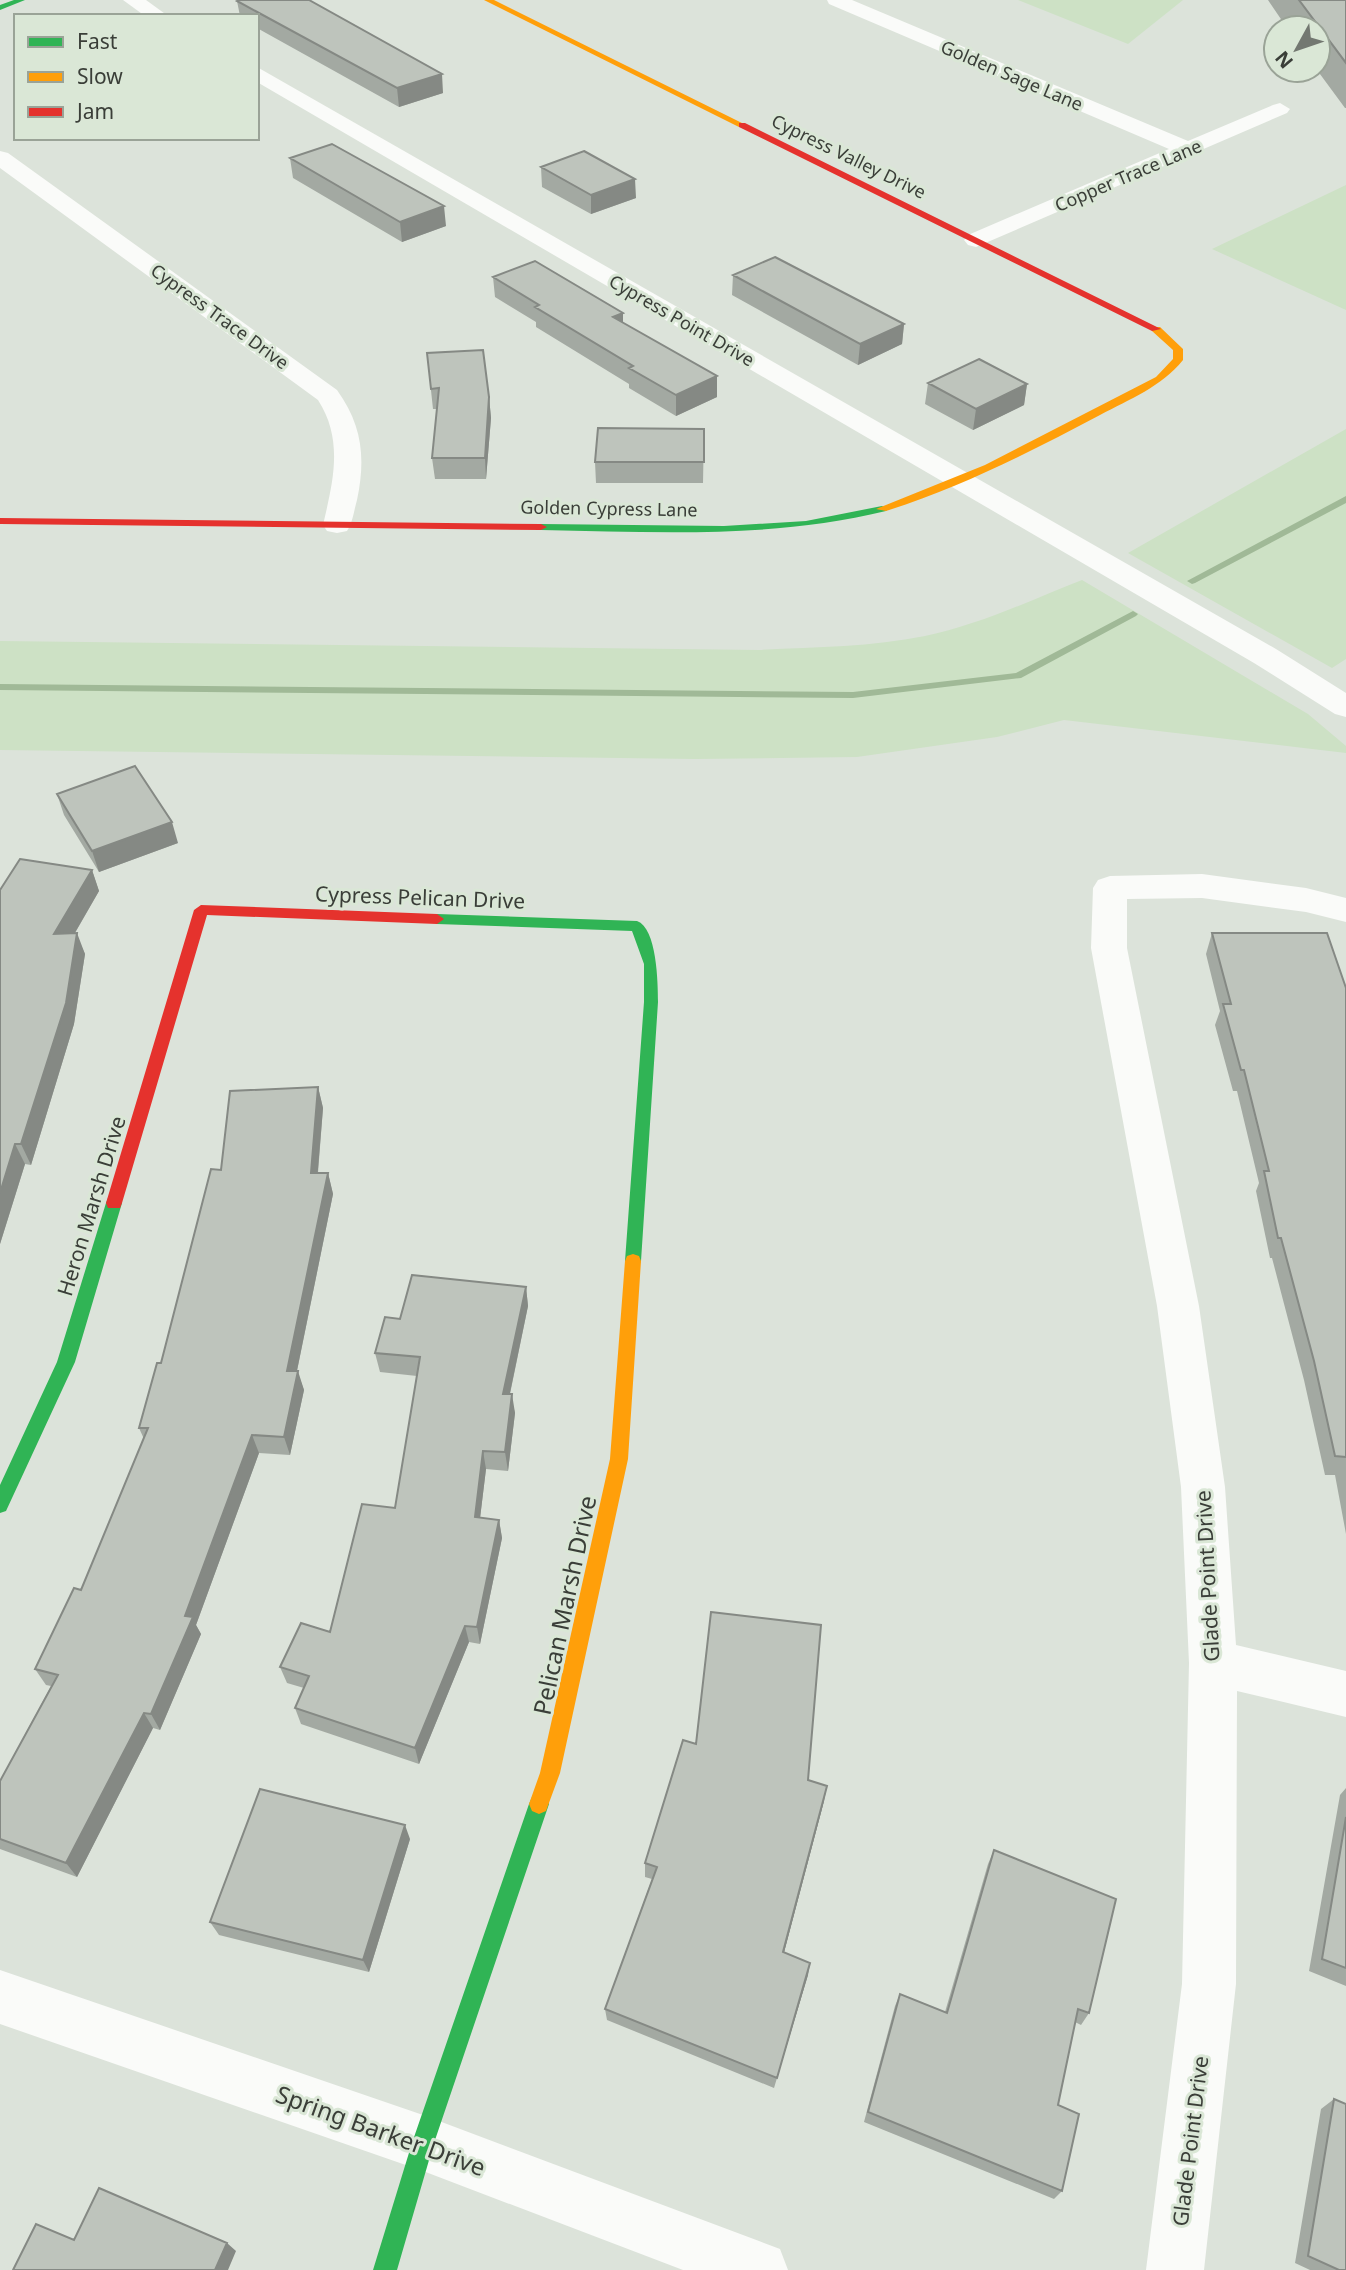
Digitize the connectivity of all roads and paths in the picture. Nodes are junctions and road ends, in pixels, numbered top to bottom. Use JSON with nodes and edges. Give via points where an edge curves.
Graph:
{"nodes":[{"id":1,"x":21,"y":0,"type":"edge"},
{"id":2,"x":132,"y":0,"type":"edge"},
{"id":3,"x":488,"y":0,"type":"edge"},
{"id":4,"x":836,"y":0,"type":"edge"},
{"id":5,"x":0,"y":8,"type":"edge"},
{"id":6,"x":156,"y":14,"type":"edge"},
{"id":7,"x":259,"y":74,"type":"edge"},
{"id":8,"x":1280,"y":109,"type":"dead end"},
{"id":9,"x":1188,"y":149,"type":"junction"},
{"id":10,"x":0,"y":158,"type":"edge"},
{"id":11,"x":976,"y":240,"type":"junction"},
{"id":12,"x":1178,"y":360,"type":"joint"},
{"id":13,"x":959,"y":481,"type":"junction"},
{"id":14,"x":0,"y":521,"type":"edge"},
{"id":15,"x":337,"y":524,"type":"junction"},
{"id":16,"x":1346,"y":707,"type":"edge"},
{"id":17,"x":201,"y":910,"type":"joint"},
{"id":18,"x":1346,"y":910,"type":"edge"},
{"id":19,"x":637,"y":926,"type":"joint"},
{"id":20,"x":0,"y":1505,"type":"edge"},
{"id":21,"x":1213,"y":1663,"type":"junction"},
{"id":22,"x":1346,"y":1694,"type":"edge"},
{"id":23,"x":0,"y":1997,"type":"edge"},
{"id":24,"x":423,"y":2143,"type":"junction"},
{"id":25,"x":385,"y":2270,"type":"edge"},
{"id":26,"x":759,"y":2270,"type":"edge"},
{"id":27,"x":1175,"y":2270,"type":"edge"}],
"edges":[{"from":1,"to":5,"type":"street"},
{"from":2,"to":6,"type":"street"},
{"from":3,"to":11,"type":"street","name":"Cypress Valley Drive"},
{"from":4,"to":9,"type":"street","name":"Golden Sage Lane"},
{"from":7,"to":13,"type":"street","name":"Cypress Point Drive"},
{"from":8,"to":9,"type":"street","name":"Copper Trace Lane"},
{"from":9,"to":11,"type":"street","name":"Copper Trace Lane"},
{"from":10,"to":15,"type":"street","name":"Cypress Trace Drive","via":[[328,395],[340,410],[351,441]]},
{"from":11,"to":12,"type":"street","name":"Cypress Valley Drive","via":[[1155,328],[1178,349]]},
{"from":12,"to":13,"type":"street","name":"Golden Cypress Lane","via":[[1160,379]]},
{"from":13,"to":15,"type":"street","name":"Golden Cypress Lane","via":[[882,509],[792,525],[724,529]]},
{"from":13,"to":16,"type":"street","name":"Cypress Point Drive"},
{"from":14,"to":15,"type":"street","name":"Golden Cypress Lane"},
{"from":17,"to":19,"type":"street","name":"Cypress Pelican Drive"},
{"from":17,"to":20,"type":"street","name":"Heron Marsh Drive","via":[[66,1362]]},
{"from":18,"to":21,"type":"street","name":"Glade Point Drive","via":[[1202,886],[1110,888],[1109,948],[1178,1306],[1203,1487]]},
{"from":19,"to":24,"type":"street","name":"Pelican Marsh Drive","via":[[651,964],[651,1002],[619,1459],[550,1773]]},
{"from":21,"to":22,"type":"street"},
{"from":21,"to":27,"type":"street","name":"Glade Point Drive","via":[[1209,1984]]},
{"from":23,"to":24,"type":"street","name":"Spring Barker Drive"},
{"from":24,"to":25,"type":"street","name":"Pelican Marsh Drive"},
{"from":24,"to":26,"type":"street","name":"Spring Barker Drive"}]}
